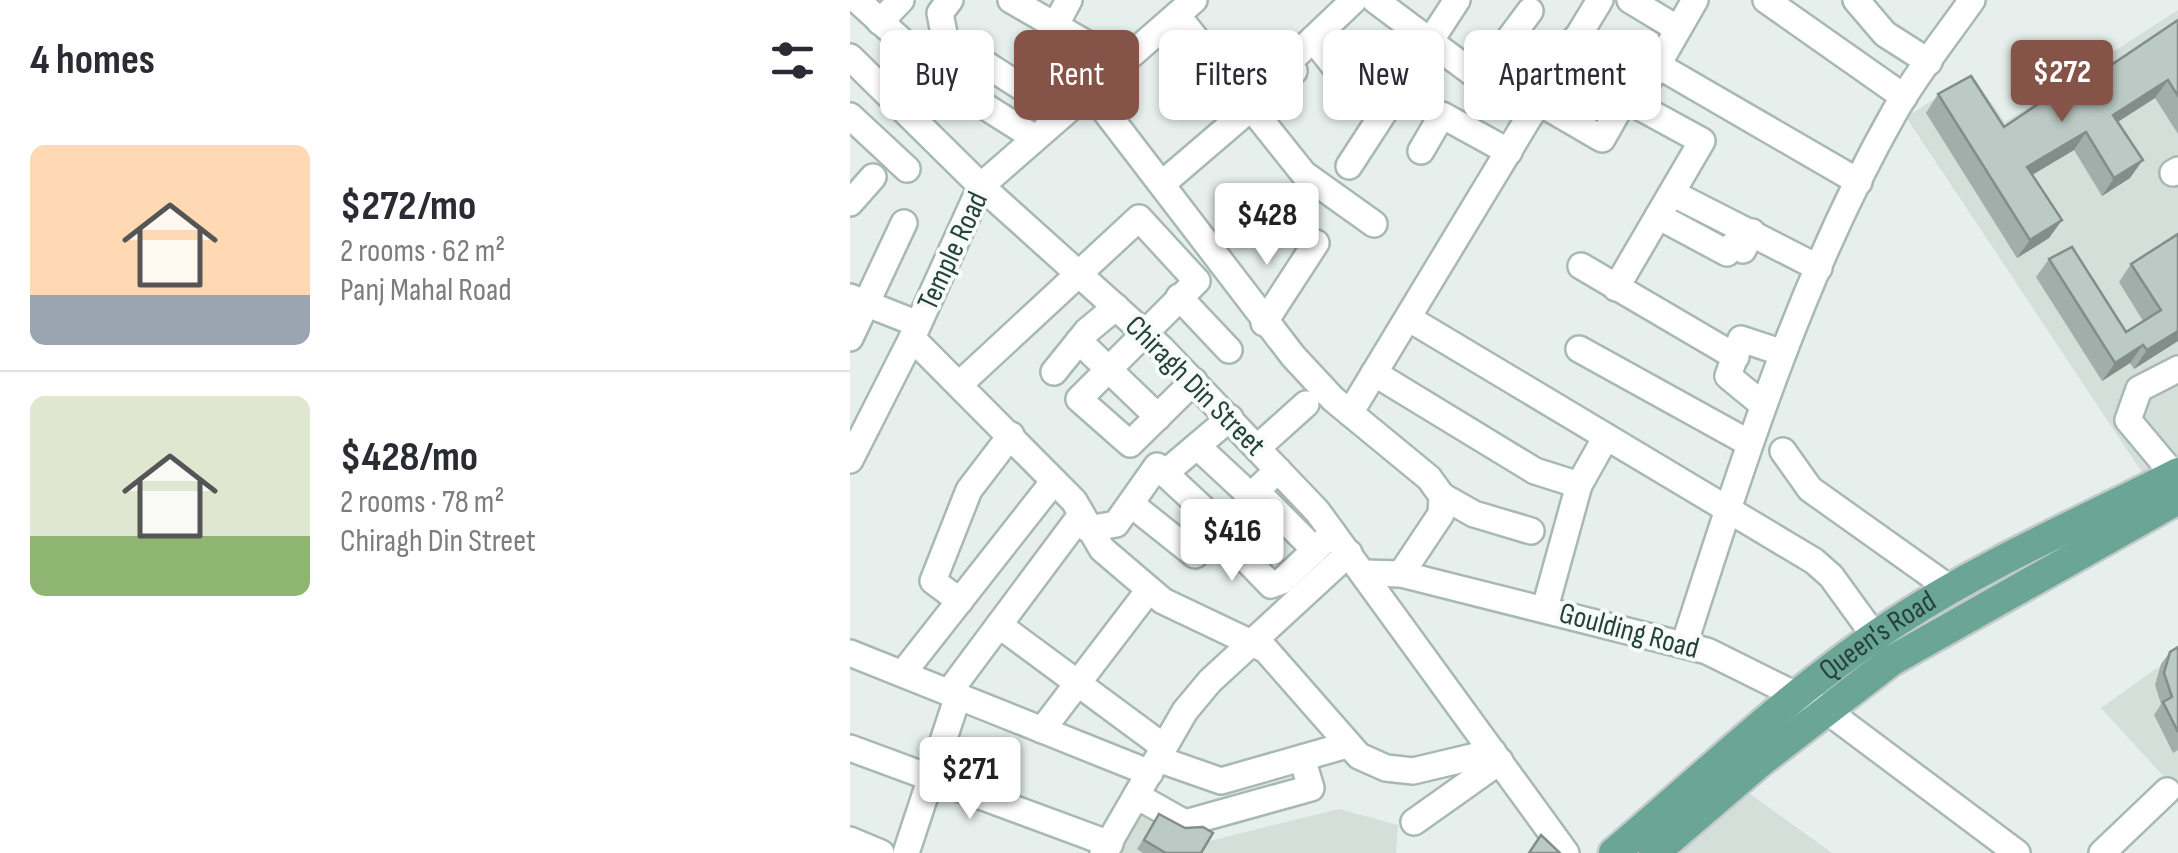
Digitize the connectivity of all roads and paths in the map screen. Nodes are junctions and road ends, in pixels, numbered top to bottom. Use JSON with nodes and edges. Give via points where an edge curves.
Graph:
{"nodes":[{"id":1,"x":857,"y":0,"type":"edge"},
{"id":2,"x":901,"y":0,"type":"edge"},
{"id":3,"x":950,"y":0,"type":"edge"},
{"id":4,"x":1011,"y":0,"type":"edge"},
{"id":5,"x":1068,"y":0,"type":"edge"},
{"id":6,"x":1354,"y":0,"type":"edge"},
{"id":7,"x":1375,"y":0,"type":"edge"},
{"id":8,"x":1457,"y":0,"type":"edge"},
{"id":9,"x":1600,"y":0,"type":"edge"},
{"id":10,"x":1630,"y":0,"type":"edge"},
{"id":11,"x":1696,"y":0,"type":"edge"},
{"id":12,"x":1766,"y":0,"type":"edge"},
{"id":13,"x":1856,"y":0,"type":"edge"},
{"id":14,"x":1972,"y":0,"type":"edge"},
{"id":15,"x":1189,"y":4,"type":"edge"},
{"id":16,"x":1530,"y":12,"type":"dead end"},
{"id":17,"x":880,"y":22,"type":"junction"},
{"id":18,"x":1055,"y":26,"type":"junction"},
{"id":19,"x":1678,"y":28,"type":"junction"},
{"id":20,"x":943,"y":30,"type":"edge"},
{"id":21,"x":1062,"y":30,"type":"edge"},
{"id":22,"x":1205,"y":30,"type":"edge"},
{"id":23,"x":1415,"y":30,"type":"edge"},
{"id":24,"x":1437,"y":30,"type":"edge"},
{"id":25,"x":1516,"y":30,"type":"edge"},
{"id":26,"x":1581,"y":30,"type":"edge"},
{"id":27,"x":1313,"y":39,"type":"junction"},
{"id":28,"x":1139,"y":47,"type":"edge"},
{"id":29,"x":1303,"y":52,"type":"edge"},
{"id":30,"x":1323,"y":52,"type":"edge"},
{"id":31,"x":1661,"y":52,"type":"edge"},
{"id":32,"x":1929,"y":62,"type":"junction"},
{"id":33,"x":854,"y":70,"type":"edge"},
{"id":34,"x":1661,"y":77,"type":"edge"},
{"id":35,"x":1904,"y":98,"type":"junction"},
{"id":36,"x":850,"y":116,"type":"edge"},
{"id":37,"x":1661,"y":119,"type":"edge"},
{"id":38,"x":1056,"y":120,"type":"edge"},
{"id":39,"x":1112,"y":120,"type":"edge"},
{"id":40,"x":1236,"y":120,"type":"edge"},
{"id":41,"x":1261,"y":120,"type":"edge"},
{"id":42,"x":1379,"y":120,"type":"edge"},
{"id":43,"x":1529,"y":120,"type":"edge"},
{"id":44,"x":1558,"y":120,"type":"edge"},
{"id":45,"x":1613,"y":120,"type":"edge"},
{"id":46,"x":1035,"y":138,"type":"junction"},
{"id":47,"x":1421,"y":152,"type":"dead end"},
{"id":48,"x":1509,"y":152,"type":"junction"},
{"id":49,"x":1349,"y":166,"type":"dead end"},
{"id":50,"x":907,"y":169,"type":"dead end"},
{"id":51,"x":873,"y":177,"type":"dead end"},
{"id":52,"x":1859,"y":182,"type":"junction"},
{"id":53,"x":1162,"y":184,"type":"junction"},
{"id":54,"x":981,"y":186,"type":"junction"},
{"id":55,"x":850,"y":204,"type":"edge"},
{"id":56,"x":1665,"y":204,"type":"junction"},
{"id":57,"x":904,"y":222,"type":"dead end"},
{"id":58,"x":1374,"y":224,"type":"dead end"},
{"id":59,"x":1316,"y":242,"type":"dead end"},
{"id":60,"x":1582,"y":266,"type":"dead end"},
{"id":61,"x":1820,"y":268,"type":"junction"},
{"id":62,"x":1078,"y":273,"type":"junction"},
{"id":63,"x":1616,"y":288,"type":"junction"},
{"id":64,"x":1179,"y":298,"type":"junction"},
{"id":65,"x":857,"y":301,"type":"edge"},
{"id":66,"x":1116,"y":308,"type":"junction"},
{"id":67,"x":1408,"y":318,"type":"junction"},
{"id":68,"x":1264,"y":322,"type":"junction"},
{"id":69,"x":916,"y":331,"type":"junction"},
{"id":70,"x":1143,"y":332,"type":"junction"},
{"id":71,"x":850,"y":338,"type":"edge"},
{"id":72,"x":1079,"y":341,"type":"junction"},
{"id":73,"x":1579,"y":348,"type":"dead end"},
{"id":74,"x":1229,"y":350,"type":"dead end"},
{"id":75,"x":1784,"y":353,"type":"junction"},
{"id":76,"x":1736,"y":356,"type":"junction"},
{"id":77,"x":1108,"y":369,"type":"junction"},
{"id":78,"x":2178,"y":369,"type":"edge"},
{"id":79,"x":1054,"y":372,"type":"dead end"},
{"id":80,"x":1374,"y":373,"type":"junction"},
{"id":81,"x":1194,"y":381,"type":"junction"},
{"id":82,"x":961,"y":384,"type":"junction"},
{"id":83,"x":1306,"y":404,"type":"dead end"},
{"id":84,"x":1762,"y":404,"type":"junction"},
{"id":85,"x":860,"y":412,"type":"edge"},
{"id":86,"x":1350,"y":413,"type":"junction"},
{"id":87,"x":1158,"y":417,"type":"junction"},
{"id":88,"x":1230,"y":418,"type":"junction"},
{"id":89,"x":1011,"y":435,"type":"junction"},
{"id":90,"x":1606,"y":438,"type":"junction"},
{"id":91,"x":1749,"y":443,"type":"junction"},
{"id":92,"x":1196,"y":446,"type":"junction"},
{"id":93,"x":1258,"y":448,"type":"junction"},
{"id":94,"x":1782,"y":451,"type":"dead end"},
{"id":95,"x":850,"y":460,"type":"edge"},
{"id":96,"x":1278,"y":470,"type":"junction"},
{"id":97,"x":1164,"y":473,"type":"junction"},
{"id":98,"x":1054,"y":480,"type":"junction"},
{"id":99,"x":2176,"y":482,"type":"edge"},
{"id":100,"x":1579,"y":485,"type":"junction"},
{"id":101,"x":1255,"y":495,"type":"junction"},
{"id":102,"x":1442,"y":496,"type":"junction"},
{"id":103,"x":1130,"y":504,"type":"junction"},
{"id":104,"x":1727,"y":510,"type":"junction"},
{"id":105,"x":1085,"y":522,"type":"junction"},
{"id":106,"x":1532,"y":531,"type":"dead end"},
{"id":107,"x":1234,"y":536,"type":"junction"},
{"id":108,"x":1340,"y":552,"type":"junction"},
{"id":109,"x":1195,"y":555,"type":"dead end"},
{"id":110,"x":1401,"y":574,"type":"junction"},
{"id":111,"x":1149,"y":590,"type":"junction"},
{"id":112,"x":1952,"y":590,"type":"junction"},
{"id":113,"x":960,"y":600,"type":"junction"},
{"id":114,"x":1545,"y":608,"type":"junction"},
{"id":115,"x":999,"y":626,"type":"junction"},
{"id":116,"x":1876,"y":638,"type":"junction"},
{"id":117,"x":1685,"y":642,"type":"junction"},
{"id":118,"x":1252,"y":643,"type":"junction"},
{"id":119,"x":850,"y":653,"type":"edge"},
{"id":120,"x":903,"y":672,"type":"junction"},
{"id":121,"x":1078,"y":683,"type":"junction"},
{"id":122,"x":954,"y":694,"type":"junction"},
{"id":123,"x":1796,"y":698,"type":"junction"},
{"id":124,"x":1826,"y":710,"type":"junction"},
{"id":125,"x":1042,"y":730,"type":"junction"},
{"id":126,"x":1347,"y":745,"type":"junction"},
{"id":127,"x":850,"y":748,"type":"edge"},
{"id":128,"x":1496,"y":757,"type":"junction"},
{"id":129,"x":1302,"y":758,"type":"junction"},
{"id":130,"x":931,"y":778,"type":"junction"},
{"id":131,"x":1148,"y":778,"type":"junction"},
{"id":132,"x":2167,"y":792,"type":"dead end"},
{"id":133,"x":1414,"y":822,"type":"dead end"},
{"id":134,"x":850,"y":840,"type":"edge"},
{"id":135,"x":1115,"y":850,"type":"edge"},
{"id":136,"x":881,"y":853,"type":"edge"},
{"id":137,"x":906,"y":853,"type":"edge"},
{"id":138,"x":1566,"y":853,"type":"edge"},
{"id":139,"x":1614,"y":853,"type":"edge"},
{"id":140,"x":1654,"y":853,"type":"edge"},
{"id":141,"x":2017,"y":853,"type":"edge"},
{"id":142,"x":2102,"y":853,"type":"edge"}],
"edges":[{"from":1,"to":17,"type":"street"},
{"from":2,"to":17,"type":"street"},
{"from":3,"to":20,"type":"street","via":[[940,14]]},
{"from":4,"to":18,"type":"street"},
{"from":5,"to":18,"type":"street"},
{"from":6,"to":27,"type":"street"},
{"from":7,"to":23,"type":"street"},
{"from":8,"to":24,"type":"street"},
{"from":9,"to":26,"type":"street"},
{"from":10,"to":19,"type":"street"},
{"from":11,"to":19,"type":"street"},
{"from":12,"to":35,"type":"street"},
{"from":13,"to":32,"type":"street","via":[[1885,34]]},
{"from":14,"to":32,"type":"street"},
{"from":15,"to":22,"type":"street"},
{"from":15,"to":28,"type":"street","name":"Temple Road"},
{"from":16,"to":25,"type":"street"},
{"from":17,"to":46,"type":"street","via":[[948,83]]},
{"from":18,"to":21,"type":"street"},
{"from":19,"to":31,"type":"street"},
{"from":27,"to":29,"type":"street"},
{"from":27,"to":30,"type":"street"},
{"from":32,"to":35,"type":"street"},
{"from":33,"to":54,"type":"street","name":"Chiragh Din Street"},
{"from":34,"to":52,"type":"street"},
{"from":35,"to":52,"type":"street"},
{"from":36,"to":50,"type":"street"},
{"from":37,"to":56,"type":"street","via":[[1702,141]]},
{"from":38,"to":46,"type":"street","name":"Temple Road"},
{"from":39,"to":53,"type":"street"},
{"from":40,"to":53,"type":"street"},
{"from":41,"to":58,"type":"street","via":[[1304,174]]},
{"from":42,"to":49,"type":"street"},
{"from":43,"to":48,"type":"street"},
{"from":44,"to":45,"type":"street","via":[[1602,139]]},
{"from":46,"to":54,"type":"street","name":"Temple Road"},
{"from":47,"to":48,"type":"street","via":[[1442,115]]},
{"from":48,"to":67,"type":"street"},
{"from":51,"to":55,"type":"street"},
{"from":52,"to":61,"type":"street"},
{"from":53,"to":68,"type":"street"},
{"from":54,"to":62,"type":"street","name":"Chiragh Din Street"},
{"from":54,"to":69,"type":"street","name":"Temple Road"},
{"from":56,"to":61,"type":"street","via":[[1752,232]]},
{"from":56,"to":63,"type":"street"},
{"from":57,"to":65,"type":"street"},
{"from":59,"to":68,"type":"street"},
{"from":60,"to":63,"type":"street"},
{"from":61,"to":75,"type":"street"},
{"from":62,"to":64,"type":"street","via":[[1139,218],[1197,281]]},
{"from":62,"to":66,"type":"street","name":"Chiragh Din Street"},
{"from":62,"to":82,"type":"street"},
{"from":63,"to":76,"type":"street"},
{"from":64,"to":70,"type":"street"},
{"from":64,"to":74,"type":"street"},
{"from":65,"to":69,"type":"street"},
{"from":65,"to":71,"type":"street"},
{"from":66,"to":70,"type":"street","name":"Chiragh Din Street"},
{"from":66,"to":72,"type":"street"},
{"from":67,"to":80,"type":"street"},
{"from":67,"to":90,"type":"street"},
{"from":68,"to":86,"type":"street"},
{"from":69,"to":82,"type":"street"},
{"from":69,"to":85,"type":"street","name":"Temple Road"},
{"from":70,"to":77,"type":"street"},
{"from":70,"to":81,"type":"street","name":"Chiragh Din Street"},
{"from":72,"to":77,"type":"street"},
{"from":72,"to":79,"type":"street"},
{"from":73,"to":91,"type":"street"},
{"from":75,"to":76,"type":"street","via":[[1741,339]]},
{"from":75,"to":84,"type":"street"},
{"from":76,"to":84,"type":"street","via":[[1728,376]]},
{"from":77,"to":87,"type":"street"},
{"from":77,"to":87,"type":"street","via":[[1079,399],[1130,444]]},
{"from":78,"to":99,"type":"street","via":[[2139,390],[2128,420]]},
{"from":80,"to":86,"type":"street"},
{"from":80,"to":100,"type":"street","via":[[1535,471]]},
{"from":81,"to":87,"type":"street"},
{"from":81,"to":88,"type":"street","name":"Chiragh Din Street"},
{"from":82,"to":89,"type":"street"},
{"from":83,"to":93,"type":"street"},
{"from":84,"to":91,"type":"street"},
{"from":85,"to":95,"type":"street","name":"Temple Road"},
{"from":86,"to":102,"type":"street","via":[[1430,478]]},
{"from":88,"to":92,"type":"street"},
{"from":88,"to":93,"type":"street","name":"Chiragh Din Street"},
{"from":89,"to":98,"type":"street"},
{"from":89,"to":113,"type":"street","via":[[969,490],[934,581]]},
{"from":90,"to":100,"type":"street"},
{"from":90,"to":104,"type":"street"},
{"from":91,"to":104,"type":"street"},
{"from":92,"to":97,"type":"street"},
{"from":92,"to":101,"type":"street"},
{"from":93,"to":96,"type":"street","name":"Chiragh Din Street"},
{"from":94,"to":112,"type":"street","via":[[1810,489]]},
{"from":96,"to":101,"type":"street"},
{"from":96,"to":108,"type":"street","name":"Chiragh Din Street"},
{"from":97,"to":103,"type":"street","via":[[1157,466]]},
{"from":97,"to":107,"type":"street"},
{"from":98,"to":105,"type":"street"},
{"from":98,"to":113,"type":"street"},
{"from":99,"to":112,"type":"main road","name":"Queen's Road"},
{"from":99,"to":124,"type":"main road","name":"Queen's Road","via":[[1891,661]]},
{"from":100,"to":114,"type":"street"},
{"from":101,"to":107,"type":"street"},
{"from":101,"to":108,"type":"street"},
{"from":102,"to":106,"type":"street","via":[[1474,514]]},
{"from":102,"to":110,"type":"street","via":[[1441,514]]},
{"from":103,"to":105,"type":"street","via":[[1116,524]]},
{"from":103,"to":109,"type":"street"},
{"from":104,"to":116,"type":"street","via":[[1823,568]]},
{"from":104,"to":117,"type":"street"},
{"from":105,"to":111,"type":"street","via":[[1102,549]]},
{"from":105,"to":115,"type":"street"},
{"from":107,"to":108,"type":"street","via":[[1240,553],[1272,586]]},
{"from":108,"to":110,"type":"street","name":"Goulding Road"},
{"from":108,"to":118,"type":"street"},
{"from":108,"to":128,"type":"street","name":"Chiragh Din Street"},
{"from":110,"to":114,"type":"street","name":"Goulding Road"},
{"from":111,"to":118,"type":"street","via":[[1198,621]]},
{"from":111,"to":121,"type":"street"},
{"from":112,"to":116,"type":"main road","name":"Queen's Road"},
{"from":113,"to":120,"type":"street"},
{"from":114,"to":117,"type":"street","name":"Goulding Road"},
{"from":115,"to":121,"type":"street"},
{"from":115,"to":122,"type":"street"},
{"from":116,"to":123,"type":"main road","name":"Queen's Road"},
{"from":117,"to":123,"type":"street","name":"Goulding Road"},
{"from":118,"to":126,"type":"street","via":[[1282,666]]},
{"from":118,"to":131,"type":"street","via":[[1210,681]]},
{"from":119,"to":120,"type":"street"},
{"from":120,"to":122,"type":"street"},
{"from":121,"to":125,"type":"street"},
{"from":121,"to":131,"type":"street"},
{"from":122,"to":125,"type":"street"},
{"from":122,"to":130,"type":"street"},
{"from":123,"to":124,"type":"street","name":"Goulding Road"},
{"from":123,"to":139,"type":"main road","name":"Queen's Road"},
{"from":124,"to":140,"type":"main road","name":"Queen's Road"},
{"from":124,"to":141,"type":"street","name":"Goulding Road"},
{"from":125,"to":131,"type":"street"},
{"from":126,"to":128,"type":"street","via":[[1386,768],[1412,771]]},
{"from":126,"to":129,"type":"street"},
{"from":127,"to":130,"type":"street"},
{"from":128,"to":133,"type":"street"},
{"from":128,"to":138,"type":"street","name":"Chiragh Din Street"},
{"from":129,"to":131,"type":"street","via":[[1222,781]]},
{"from":129,"to":131,"type":"street","via":[[1311,788],[1185,823]]},
{"from":130,"to":135,"type":"street"},
{"from":130,"to":137,"type":"street"},
{"from":131,"to":135,"type":"street"},
{"from":132,"to":142,"type":"street"},
{"from":134,"to":136,"type":"street"}]}
